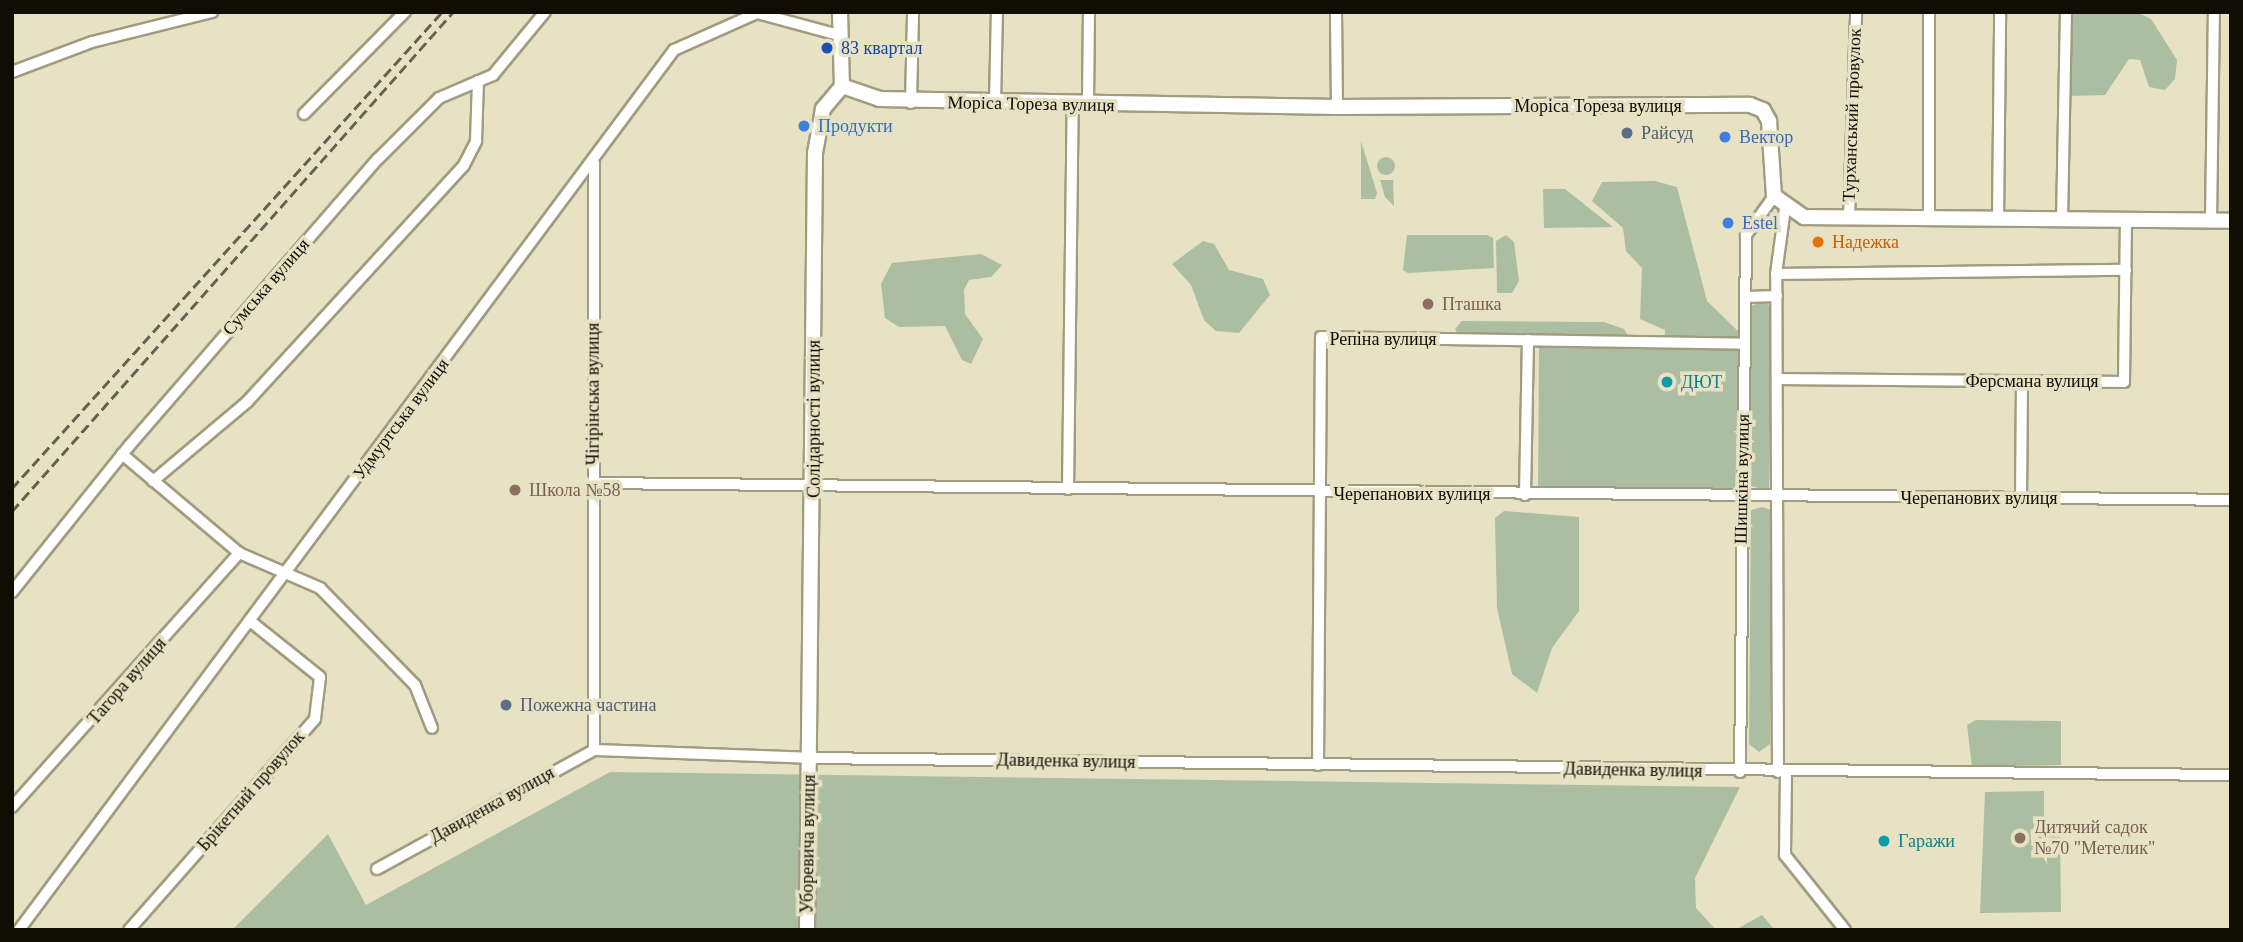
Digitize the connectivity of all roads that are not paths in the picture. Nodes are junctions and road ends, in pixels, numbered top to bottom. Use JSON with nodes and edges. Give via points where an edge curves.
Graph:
{"nodes":[{"id":1,"x":212,"y":12,"type":"edge"},
{"id":2,"x":405,"y":12,"type":"edge"},
{"id":3,"x":545,"y":12,"type":"edge"},
{"id":4,"x":841,"y":12,"type":"edge"},
{"id":5,"x":913,"y":12,"type":"edge"},
{"id":6,"x":997,"y":12,"type":"edge"},
{"id":7,"x":1089,"y":12,"type":"edge"},
{"id":8,"x":1336,"y":12,"type":"edge"},
{"id":9,"x":1856,"y":12,"type":"edge"},
{"id":10,"x":1929,"y":12,"type":"edge"},
{"id":11,"x":2000,"y":12,"type":"edge"},
{"id":12,"x":2066,"y":12,"type":"edge"},
{"id":13,"x":2214,"y":12,"type":"edge"},
{"id":14,"x":733,"y":16,"type":"edge"},
{"id":15,"x":842,"y":36,"type":"junction"},
{"id":16,"x":12,"y":72,"type":"edge"},
{"id":17,"x":478,"y":81,"type":"junction"},
{"id":18,"x":842,"y":86,"type":"junction"},
{"id":19,"x":911,"y":103,"type":"junction"},
{"id":20,"x":995,"y":104,"type":"junction"},
{"id":21,"x":1073,"y":104,"type":"junction"},
{"id":22,"x":1088,"y":104,"type":"junction"},
{"id":23,"x":1337,"y":107,"type":"junction"},
{"id":24,"x":304,"y":114,"type":"dead end"},
{"id":25,"x":594,"y":163,"type":"junction"},
{"id":26,"x":1774,"y":197,"type":"junction"},
{"id":27,"x":1785,"y":208,"type":"junction"},
{"id":28,"x":1849,"y":217,"type":"junction"},
{"id":29,"x":1929,"y":218,"type":"junction"},
{"id":30,"x":1998,"y":219,"type":"junction"},
{"id":31,"x":2062,"y":219,"type":"junction"},
{"id":32,"x":2126,"y":220,"type":"junction"},
{"id":33,"x":2211,"y":221,"type":"junction"},
{"id":34,"x":2231,"y":221,"type":"edge"},
{"id":35,"x":2126,"y":270,"type":"junction"},
{"id":36,"x":1776,"y":274,"type":"junction"},
{"id":37,"x":1777,"y":296,"type":"junction"},
{"id":38,"x":1746,"y":297,"type":"junction"},
{"id":39,"x":1528,"y":340,"type":"junction"},
{"id":40,"x":1745,"y":344,"type":"junction"},
{"id":41,"x":1778,"y":379,"type":"junction"},
{"id":42,"x":2022,"y":381,"type":"junction"},
{"id":43,"x":122,"y":454,"type":"junction"},
{"id":44,"x":153,"y":481,"type":"junction"},
{"id":45,"x":593,"y":483,"type":"junction"},
{"id":46,"x":814,"y":486,"type":"junction"},
{"id":47,"x":1068,"y":489,"type":"junction"},
{"id":48,"x":1320,"y":494,"type":"junction"},
{"id":49,"x":1525,"y":495,"type":"junction"},
{"id":50,"x":1742,"y":496,"type":"junction"},
{"id":51,"x":1781,"y":496,"type":"junction"},
{"id":52,"x":2021,"y":498,"type":"junction"},
{"id":53,"x":2231,"y":500,"type":"edge"},
{"id":54,"x":239,"y":553,"type":"junction"},
{"id":55,"x":286,"y":572,"type":"junction"},
{"id":56,"x":12,"y":592,"type":"edge"},
{"id":57,"x":250,"y":621,"type":"junction"},
{"id":58,"x":432,"y":728,"type":"dead end"},
{"id":59,"x":594,"y":750,"type":"junction"},
{"id":60,"x":810,"y":758,"type":"junction"},
{"id":61,"x":1318,"y":765,"type":"junction"},
{"id":62,"x":1740,"y":772,"type":"junction"},
{"id":63,"x":1782,"y":772,"type":"junction"},
{"id":64,"x":2231,"y":775,"type":"edge"},
{"id":65,"x":12,"y":807,"type":"edge"},
{"id":66,"x":377,"y":869,"type":"dead end"},
{"id":67,"x":19,"y":930,"type":"edge"},
{"id":68,"x":129,"y":930,"type":"edge"},
{"id":69,"x":807,"y":930,"type":"edge"},
{"id":70,"x":1845,"y":930,"type":"edge"}],
"edges":[{"from":1,"to":16,"type":"street","via":[[92,42]]},
{"from":2,"to":24,"type":"street"},
{"from":3,"to":17,"type":"street","name":"Сумська вулиця","via":[[493,75]]},
{"from":4,"to":15,"type":"street"},
{"from":5,"to":19,"type":"street"},
{"from":6,"to":20,"type":"street"},
{"from":7,"to":22,"type":"street"},
{"from":8,"to":23,"type":"street"},
{"from":9,"to":28,"type":"street","name":"Турханський провулок"},
{"from":10,"to":29,"type":"street"},
{"from":11,"to":30,"type":"street"},
{"from":12,"to":31,"type":"street"},
{"from":13,"to":33,"type":"street"},
{"from":14,"to":15,"type":"street","name":"Удмуртська вулиця","via":[[757,13]]},
{"from":14,"to":25,"type":"street","name":"Удмуртська вулиця","via":[[674,50]]},
{"from":15,"to":18,"type":"street"},
{"from":17,"to":43,"type":"street","name":"Сумська вулиця","via":[[439,98],[378,159]]},
{"from":17,"to":44,"type":"street","via":[[476,141],[464,165],[247,401]]},
{"from":18,"to":19,"type":"street","name":"Моріса Тореза вулиця","via":[[879,99]]},
{"from":18,"to":46,"type":"street","name":"Солідарності вулиця","via":[[823,109],[815,153]]},
{"from":19,"to":20,"type":"street","name":"Моріса Тореза вулиця"},
{"from":20,"to":21,"type":"street","name":"Моріса Тореза вулиця"},
{"from":21,"to":22,"type":"street","name":"Моріса Тореза вулиця"},
{"from":21,"to":47,"type":"street"},
{"from":22,"to":23,"type":"street","name":"Моріса Тореза вулиця"},
{"from":23,"to":26,"type":"street","name":"Моріса Тореза вулиця","via":[[1750,105],[1763,110],[1769,121]]},
{"from":25,"to":45,"type":"street","name":"Чiгiрiнська вулиця"},
{"from":25,"to":55,"type":"street","name":"Удмуртська вулиця"},
{"from":26,"to":27,"type":"street"},
{"from":26,"to":38,"type":"street","name":"Шишкiна вулиця","via":[[1746,235]]},
{"from":27,"to":28,"type":"street","via":[[1804,217]]},
{"from":27,"to":36,"type":"street"},
{"from":28,"to":29,"type":"street"},
{"from":29,"to":30,"type":"street"},
{"from":30,"to":31,"type":"street"},
{"from":31,"to":32,"type":"street"},
{"from":32,"to":33,"type":"street"},
{"from":32,"to":35,"type":"street","name":"Ферсмана вулиця"},
{"from":33,"to":34,"type":"street"},
{"from":35,"to":36,"type":"street"},
{"from":35,"to":42,"type":"street","name":"Ферсмана вулиця","via":[[2124,382]]},
{"from":36,"to":37,"type":"street"},
{"from":37,"to":38,"type":"street"},
{"from":37,"to":41,"type":"street"},
{"from":38,"to":40,"type":"street","name":"Шишкiна вулиця"},
{"from":39,"to":40,"type":"street","name":"Репiна вулиця"},
{"from":39,"to":48,"type":"street","name":"Репiна вулиця","via":[[1321,337]]},
{"from":39,"to":49,"type":"street"},
{"from":40,"to":50,"type":"street","name":"Шишкiна вулиця"},
{"from":41,"to":42,"type":"street","name":"Ферсмана вулиця"},
{"from":41,"to":51,"type":"street"},
{"from":42,"to":52,"type":"street"},
{"from":43,"to":44,"type":"street"},
{"from":43,"to":56,"type":"street","name":"Сумська вулиця"},
{"from":44,"to":54,"type":"street"},
{"from":45,"to":46,"type":"street","name":"Черепанових вулиця"},
{"from":45,"to":59,"type":"street","name":"Чiгiрiнська вулиця"},
{"from":46,"to":47,"type":"street","name":"Черепанових вулиця"},
{"from":46,"to":60,"type":"street","name":"Солідарності вулиця"},
{"from":47,"to":48,"type":"street","name":"Черепанових вулиця"},
{"from":48,"to":49,"type":"street","name":"Черепанових вулиця"},
{"from":48,"to":61,"type":"street","name":"Репiна вулиця"},
{"from":49,"to":50,"type":"street","name":"Черепанових вулиця"},
{"from":50,"to":51,"type":"street","name":"Черепанових вулиця"},
{"from":50,"to":62,"type":"street","name":"Шишкiна вулиця"},
{"from":51,"to":52,"type":"street","name":"Черепанових вулиця"},
{"from":51,"to":63,"type":"street"},
{"from":52,"to":53,"type":"street","name":"Черепанових вулиця"},
{"from":54,"to":55,"type":"street"},
{"from":54,"to":65,"type":"street","name":"Тагора вулиця"},
{"from":55,"to":57,"type":"street","name":"Удмуртська вулиця"},
{"from":55,"to":58,"type":"street","via":[[320,588],[415,685]]},
{"from":57,"to":67,"type":"street","name":"Удмуртська вулиця"},
{"from":57,"to":68,"type":"street","name":"Брiкетний провулок","via":[[320,677],[314,719]]},
{"from":59,"to":60,"type":"street","name":"Давиденка вулиця"},
{"from":59,"to":66,"type":"street","name":"Давиденка вулиця"},
{"from":60,"to":61,"type":"street","name":"Давиденка вулиця"},
{"from":60,"to":69,"type":"street","name":"Уборевича вулиця"},
{"from":61,"to":62,"type":"street","name":"Давиденка вулиця"},
{"from":62,"to":63,"type":"street","name":"Давиденка вулиця"},
{"from":63,"to":64,"type":"street","name":"Давиденка вулиця"},
{"from":63,"to":70,"type":"street","via":[[1785,855]]}]}
